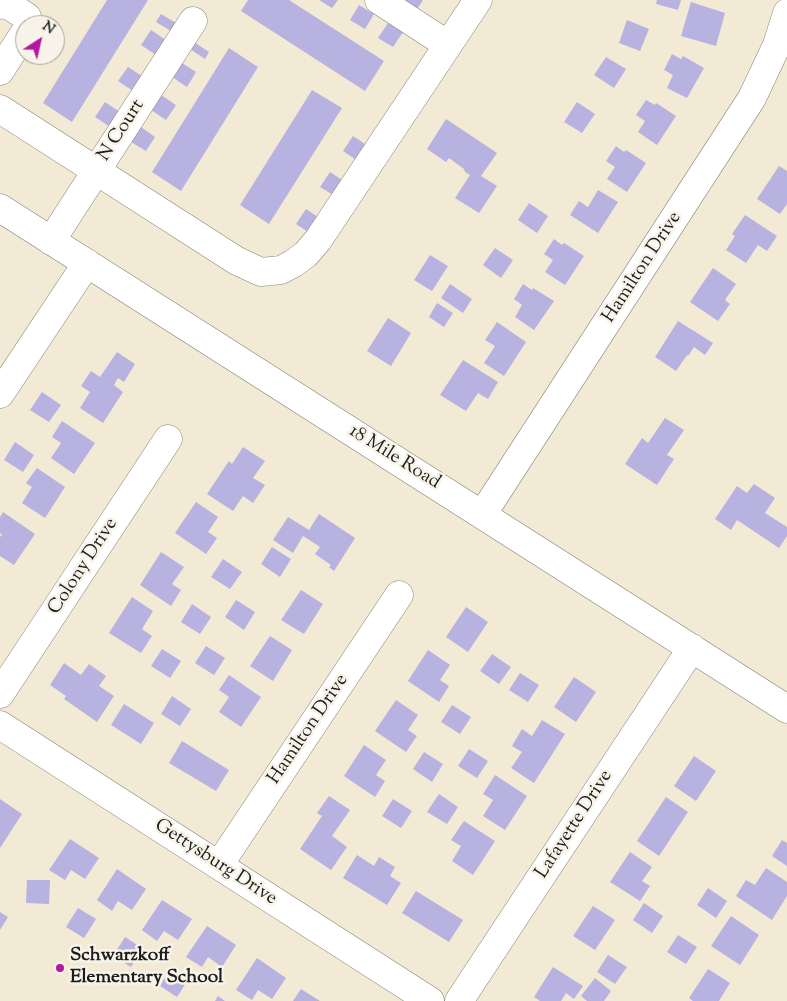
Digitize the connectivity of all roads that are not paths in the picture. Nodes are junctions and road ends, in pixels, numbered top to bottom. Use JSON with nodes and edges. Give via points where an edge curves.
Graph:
{"nodes":[{"id":1,"x":379,"y":0,"type":"edge"},
{"id":2,"x":478,"y":0,"type":"edge"},
{"id":3,"x":0,"y":5,"type":"edge"},
{"id":4,"x":787,"y":13,"type":"edge"},
{"id":5,"x":24,"y":15,"type":"edge"},
{"id":6,"x":193,"y":21,"type":"dead end"},
{"id":7,"x":448,"y":45,"type":"junction"},
{"id":8,"x":15,"y":47,"type":"edge"},
{"id":9,"x":0,"y":70,"type":"edge"},
{"id":10,"x":0,"y":109,"type":"edge"},
{"id":11,"x":96,"y":171,"type":"junction"},
{"id":12,"x":0,"y":208,"type":"edge"},
{"id":13,"x":51,"y":241,"type":"junction"},
{"id":14,"x":87,"y":262,"type":"junction"},
{"id":15,"x":0,"y":394,"type":"edge"},
{"id":16,"x":168,"y":439,"type":"dead end"},
{"id":17,"x":482,"y":515,"type":"junction"},
{"id":18,"x":399,"y":595,"type":"dead end"},
{"id":19,"x":692,"y":648,"type":"junction"},
{"id":20,"x":0,"y":694,"type":"edge"},
{"id":21,"x":787,"y":709,"type":"edge"},
{"id":22,"x":0,"y":725,"type":"edge"},
{"id":23,"x":219,"y":865,"type":"junction"},
{"id":24,"x":430,"y":1001,"type":"edge"},
{"id":25,"x":459,"y":1001,"type":"edge"}],
"edges":[{"from":1,"to":7,"type":"street"},
{"from":2,"to":7,"type":"street"},
{"from":3,"to":5,"type":"street","via":[[5,3]]},
{"from":4,"to":17,"type":"street","name":"Hamilton Drive","via":[[777,46],[752,98]]},
{"from":6,"to":11,"type":"street","name":"N Court"},
{"from":7,"to":11,"type":"street","via":[[318,240],[294,264],[281,270],[261,272],[252,269]]},
{"from":8,"to":9,"type":"street"},
{"from":10,"to":11,"type":"street"},
{"from":11,"to":13,"type":"street","name":"N Court"},
{"from":12,"to":13,"type":"street","name":"18 Mile Road"},
{"from":13,"to":14,"type":"street","name":"18 Mile Road"},
{"from":14,"to":15,"type":"street"},
{"from":14,"to":17,"type":"street","name":"18 Mile Road"},
{"from":16,"to":20,"type":"street","name":"Colony Drive"},
{"from":17,"to":19,"type":"street","name":"18 Mile Road"},
{"from":18,"to":23,"type":"street","name":"Hamilton Drive"},
{"from":19,"to":21,"type":"street","name":"18 Mile Road"},
{"from":19,"to":25,"type":"street","name":"Lafayette Drive"},
{"from":22,"to":23,"type":"street","name":"Gettysburg Drive"},
{"from":23,"to":24,"type":"street","name":"Gettysburg Drive"}]}
